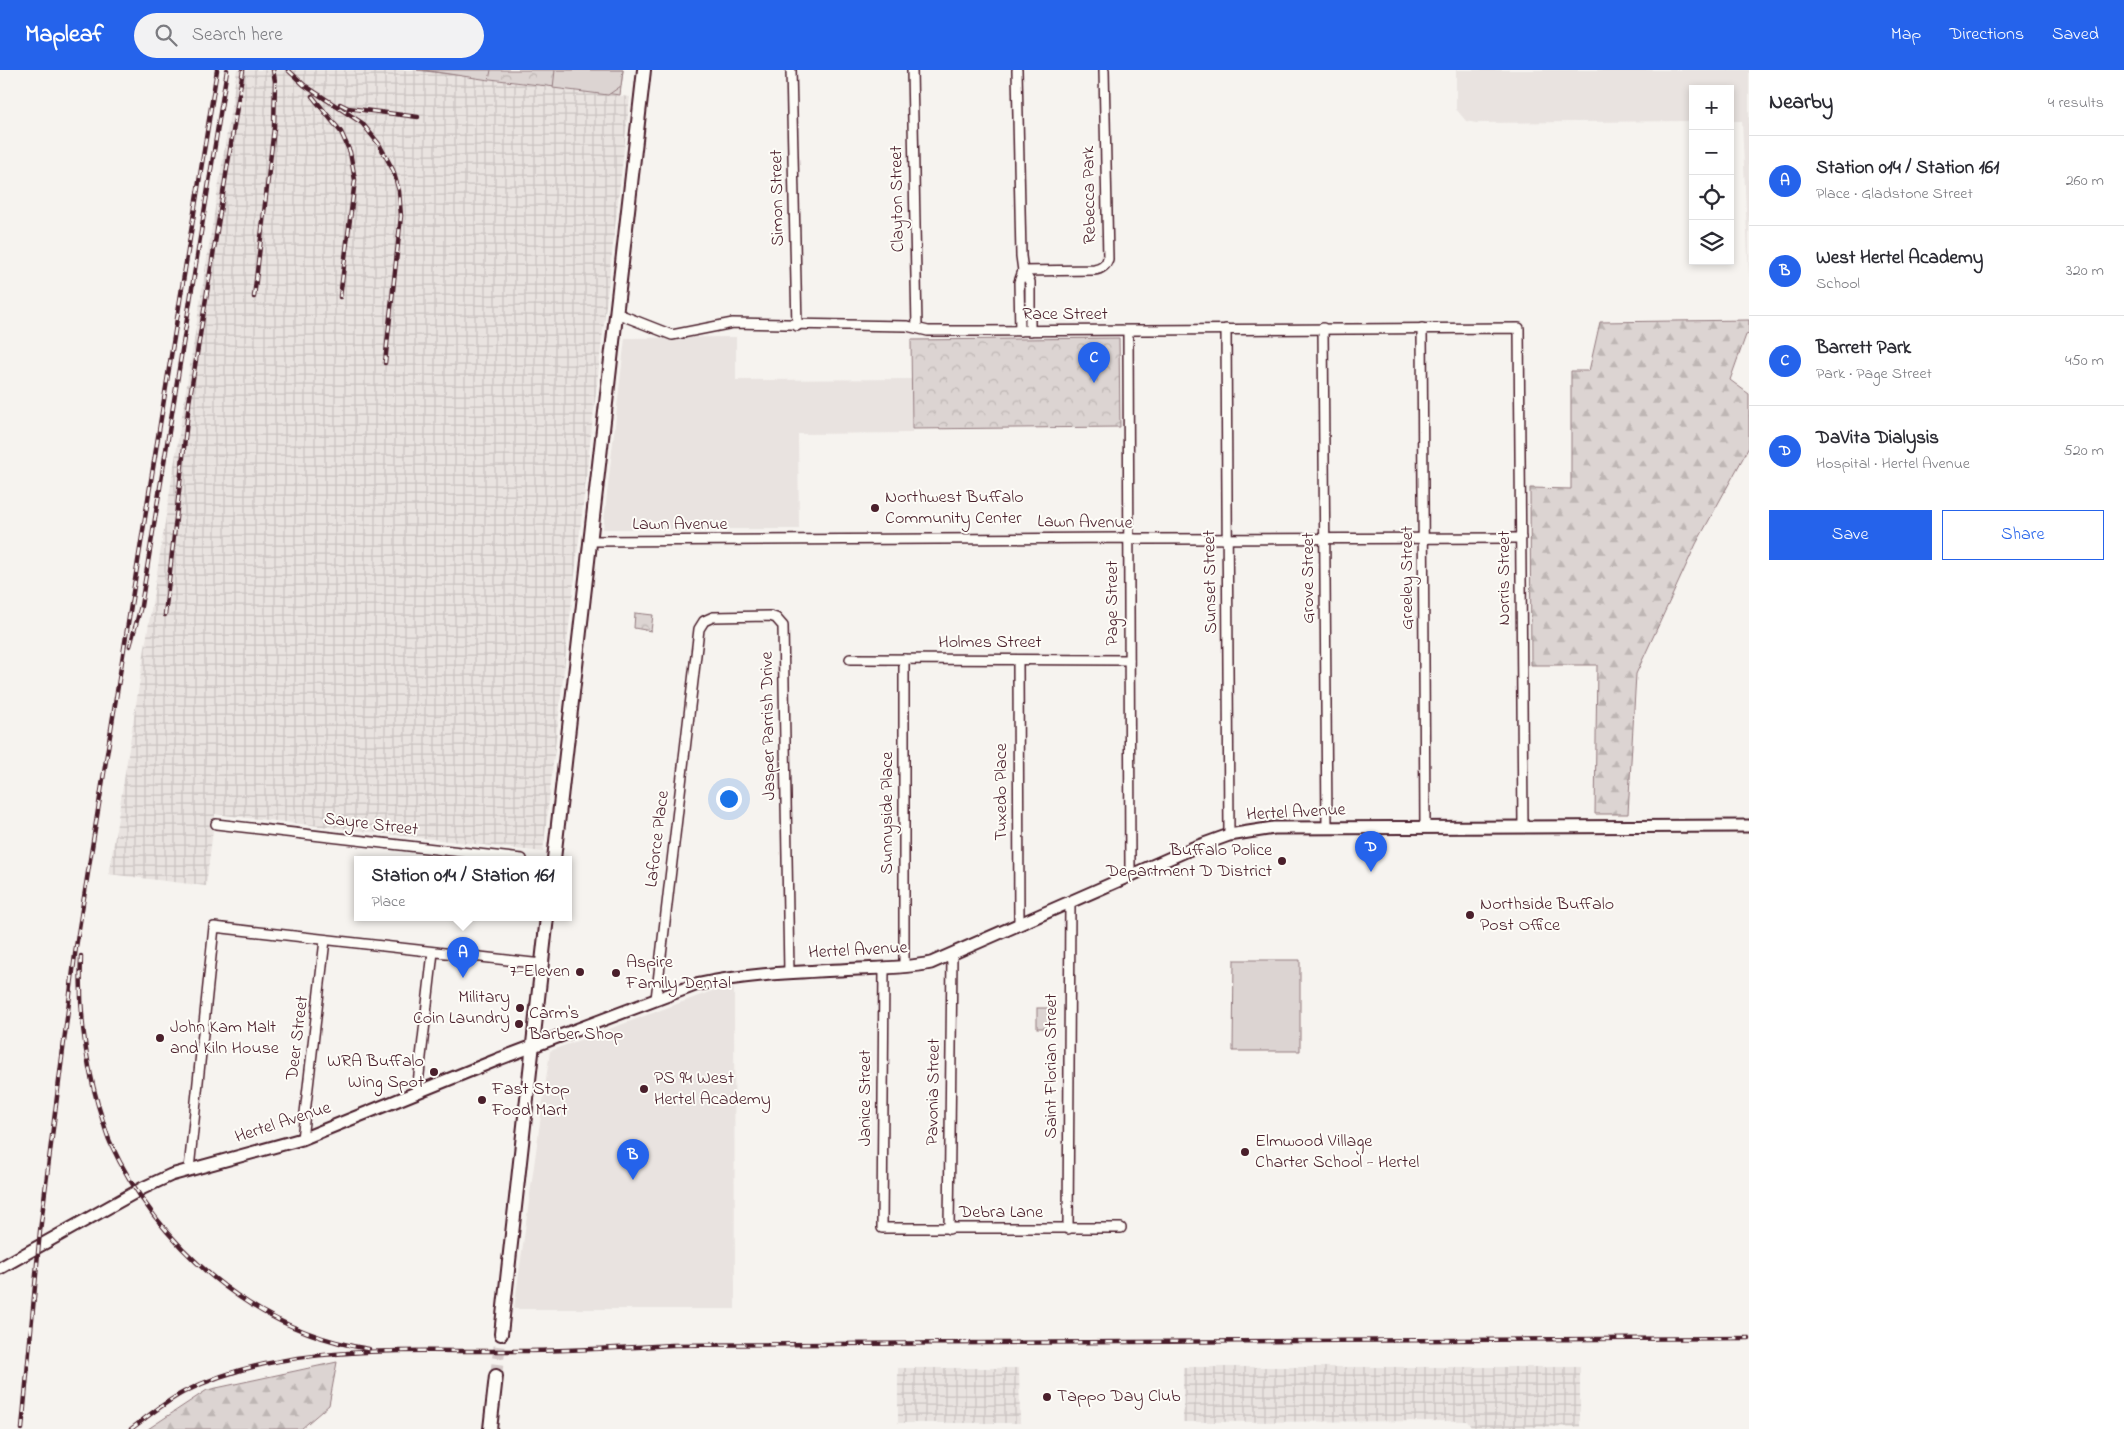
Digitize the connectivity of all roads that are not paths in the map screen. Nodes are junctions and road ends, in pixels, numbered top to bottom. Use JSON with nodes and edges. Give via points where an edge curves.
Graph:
{"nodes":[{"id":1,"x":644,"y":70,"type":"edge"},
{"id":2,"x":792,"y":70,"type":"edge"},
{"id":3,"x":912,"y":70,"type":"edge"},
{"id":4,"x":1017,"y":70,"type":"edge"},
{"id":5,"x":1104,"y":70,"type":"edge"},
{"id":6,"x":1023,"y":272,"type":"junction"},
{"id":7,"x":616,"y":313,"type":"junction"},
{"id":8,"x":797,"y":326,"type":"junction"},
{"id":9,"x":917,"y":328,"type":"junction"},
{"id":10,"x":1323,"y":328,"type":"junction"},
{"id":11,"x":1422,"y":328,"type":"junction"},
{"id":12,"x":1519,"y":328,"type":"joint"},
{"id":13,"x":1226,"y":329,"type":"junction"},
{"id":14,"x":1020,"y":331,"type":"junction"},
{"id":15,"x":1030,"y":331,"type":"junction"},
{"id":16,"x":1128,"y":331,"type":"junction"},
{"id":17,"x":1129,"y":538,"type":"junction"},
{"id":18,"x":1325,"y":538,"type":"junction"},
{"id":19,"x":1424,"y":538,"type":"junction"},
{"id":20,"x":1521,"y":538,"type":"junction"},
{"id":21,"x":1227,"y":539,"type":"junction"},
{"id":22,"x":590,"y":541,"type":"junction"},
{"id":23,"x":850,"y":659,"type":"dead end"},
{"id":24,"x":904,"y":660,"type":"junction"},
{"id":25,"x":1018,"y":660,"type":"junction"},
{"id":26,"x":1129,"y":660,"type":"junction"},
{"id":27,"x":692,"y":683,"type":"joint"},
{"id":28,"x":216,"y":824,"type":"dead end"},
{"id":29,"x":1749,"y":826,"type":"edge"},
{"id":30,"x":1425,"y":827,"type":"junction"},
{"id":31,"x":1523,"y":827,"type":"junction"},
{"id":32,"x":1327,"y":828,"type":"junction"},
{"id":33,"x":1229,"y":835,"type":"junction"},
{"id":34,"x":496,"y":856,"type":"edge"},
{"id":35,"x":554,"y":856,"type":"edge"},
{"id":36,"x":1130,"y":875,"type":"junction"},
{"id":37,"x":1070,"y":902,"type":"junction"},
{"id":38,"x":547,"y":921,"type":"edge"},
{"id":39,"x":1019,"y":925,"type":"junction"},
{"id":40,"x":326,"y":940,"type":"junction"},
{"id":41,"x":433,"y":952,"type":"junction"},
{"id":42,"x":952,"y":956,"type":"junction"},
{"id":43,"x":542,"y":964,"type":"junction"},
{"id":44,"x":904,"y":967,"type":"junction"},
{"id":45,"x":884,"y":968,"type":"junction"},
{"id":46,"x":789,"y":973,"type":"junction"},
{"id":47,"x":656,"y":999,"type":"junction"},
{"id":48,"x":533,"y":1046,"type":"junction"},
{"id":49,"x":417,"y":1092,"type":"junction"},
{"id":50,"x":302,"y":1139,"type":"junction"},
{"id":51,"x":189,"y":1169,"type":"junction"},
{"id":52,"x":882,"y":1228,"type":"joint"},
{"id":53,"x":1121,"y":1228,"type":"dead end"},
{"id":54,"x":949,"y":1229,"type":"junction"},
{"id":55,"x":1068,"y":1229,"type":"junction"},
{"id":56,"x":0,"y":1268,"type":"edge"},
{"id":57,"x":501,"y":1334,"type":"tunnel mouth"},
{"id":58,"x":496,"y":1376,"type":"tunnel mouth"},
{"id":59,"x":490,"y":1429,"type":"edge"}],
"edges":[{"from":1,"to":7,"type":"main road"},
{"from":2,"to":8,"type":"street","name":"Simon Street"},
{"from":3,"to":9,"type":"street","name":"Clayton Street"},
{"from":4,"to":6,"type":"street"},
{"from":5,"to":6,"type":"street","name":"Rebecca Park","via":[[1106,263],[1094,270]]},
{"from":6,"to":14,"type":"street","via":[[1019,282]]},
{"from":6,"to":15,"type":"street","via":[[1030,282]]},
{"from":7,"to":8,"type":"street","name":"Race Street","via":[[672,335],[733,323]]},
{"from":7,"to":22,"type":"main road"},
{"from":8,"to":9,"type":"street","name":"Race Street"},
{"from":9,"to":14,"type":"street","name":"Race Street","via":[[928,331]]},
{"from":10,"to":11,"type":"street","name":"Race Street"},
{"from":10,"to":13,"type":"street","name":"Race Street"},
{"from":10,"to":18,"type":"street","name":"Grove Street"},
{"from":11,"to":12,"type":"street","name":"Race Street"},
{"from":11,"to":19,"type":"street","name":"Greeley Street"},
{"from":12,"to":20,"type":"street","name":"Norris Street"},
{"from":13,"to":16,"type":"street","name":"Race Street"},
{"from":13,"to":21,"type":"street","name":"Sunset Street"},
{"from":14,"to":15,"type":"street","name":"Race Street"},
{"from":15,"to":16,"type":"street","name":"Race Street"},
{"from":16,"to":17,"type":"street","name":"Page Street"},
{"from":17,"to":21,"type":"street","name":"Lawn Avenue"},
{"from":17,"to":22,"type":"street","name":"Lawn Avenue"},
{"from":17,"to":26,"type":"street","name":"Page Street"},
{"from":18,"to":19,"type":"street","name":"Lawn Avenue"},
{"from":18,"to":21,"type":"street","name":"Lawn Avenue"},
{"from":18,"to":32,"type":"street","name":"Grove Street"},
{"from":19,"to":20,"type":"street","name":"Lawn Avenue"},
{"from":19,"to":30,"type":"street","name":"Greeley Street"},
{"from":20,"to":31,"type":"street","name":"Norris Street"},
{"from":21,"to":33,"type":"street","name":"Sunset Street"},
{"from":22,"to":35,"type":"main road"},
{"from":23,"to":24,"type":"street","name":"Holmes Street"},
{"from":24,"to":25,"type":"street","name":"Holmes Street"},
{"from":24,"to":44,"type":"street","name":"Sunnyside Place"},
{"from":25,"to":26,"type":"street","name":"Holmes Street"},
{"from":25,"to":39,"type":"street","name":"Tuxedo Place"},
{"from":26,"to":36,"type":"street","name":"Page Street"},
{"from":27,"to":46,"type":"street","name":"Jasper Parrish Drive","via":[[699,629],[708,618],[770,616],[783,626]]},
{"from":27,"to":47,"type":"street","name":"Laforce Place"},
{"from":28,"to":34,"type":"street","name":"Sayre Street"},
{"from":29,"to":31,"type":"street","name":"Hertel Avenue"},
{"from":30,"to":31,"type":"street","name":"Hertel Avenue"},
{"from":30,"to":32,"type":"street","name":"Hertel Avenue"},
{"from":32,"to":33,"type":"street","name":"Hertel Avenue","via":[[1274,828]]},
{"from":33,"to":36,"type":"street","name":"Hertel Avenue"},
{"from":36,"to":37,"type":"street","name":"Hertel Avenue"},
{"from":37,"to":39,"type":"street","name":"Hertel Avenue"},
{"from":37,"to":55,"type":"street","name":"Saint Florian Street"},
{"from":38,"to":43,"type":"main road"},
{"from":39,"to":42,"type":"street","name":"Hertel Avenue"},
{"from":40,"to":41,"type":"street"},
{"from":40,"to":50,"type":"street","name":"Deer Street"},
{"from":40,"to":51,"type":"street","via":[[214,927]]},
{"from":41,"to":43,"type":"street"},
{"from":41,"to":49,"type":"street"},
{"from":42,"to":44,"type":"street","name":"Hertel Avenue","via":[[931,964]]},
{"from":42,"to":54,"type":"street","name":"Pavonia Street"},
{"from":43,"to":48,"type":"main road"},
{"from":44,"to":45,"type":"street","name":"Hertel Avenue"},
{"from":45,"to":46,"type":"street","name":"Hertel Avenue"},
{"from":45,"to":52,"type":"street","name":"Janice Street"},
{"from":46,"to":47,"type":"street","name":"Hertel Avenue","via":[[728,978],[695,985]]},
{"from":47,"to":48,"type":"street","name":"Hertel Avenue"},
{"from":48,"to":49,"type":"street","name":"Hertel Avenue"},
{"from":48,"to":57,"type":"main road"},
{"from":49,"to":50,"type":"street","name":"Hertel Avenue"},
{"from":50,"to":51,"type":"street","name":"Hertel Avenue"},
{"from":51,"to":56,"type":"street","name":"Hertel Avenue","via":[[143,1188]]},
{"from":52,"to":54,"type":"street","name":"Debra Lane"},
{"from":53,"to":55,"type":"street","name":"Debra Lane"},
{"from":54,"to":55,"type":"street","name":"Debra Lane"},
{"from":58,"to":59,"type":"main road"}]}
